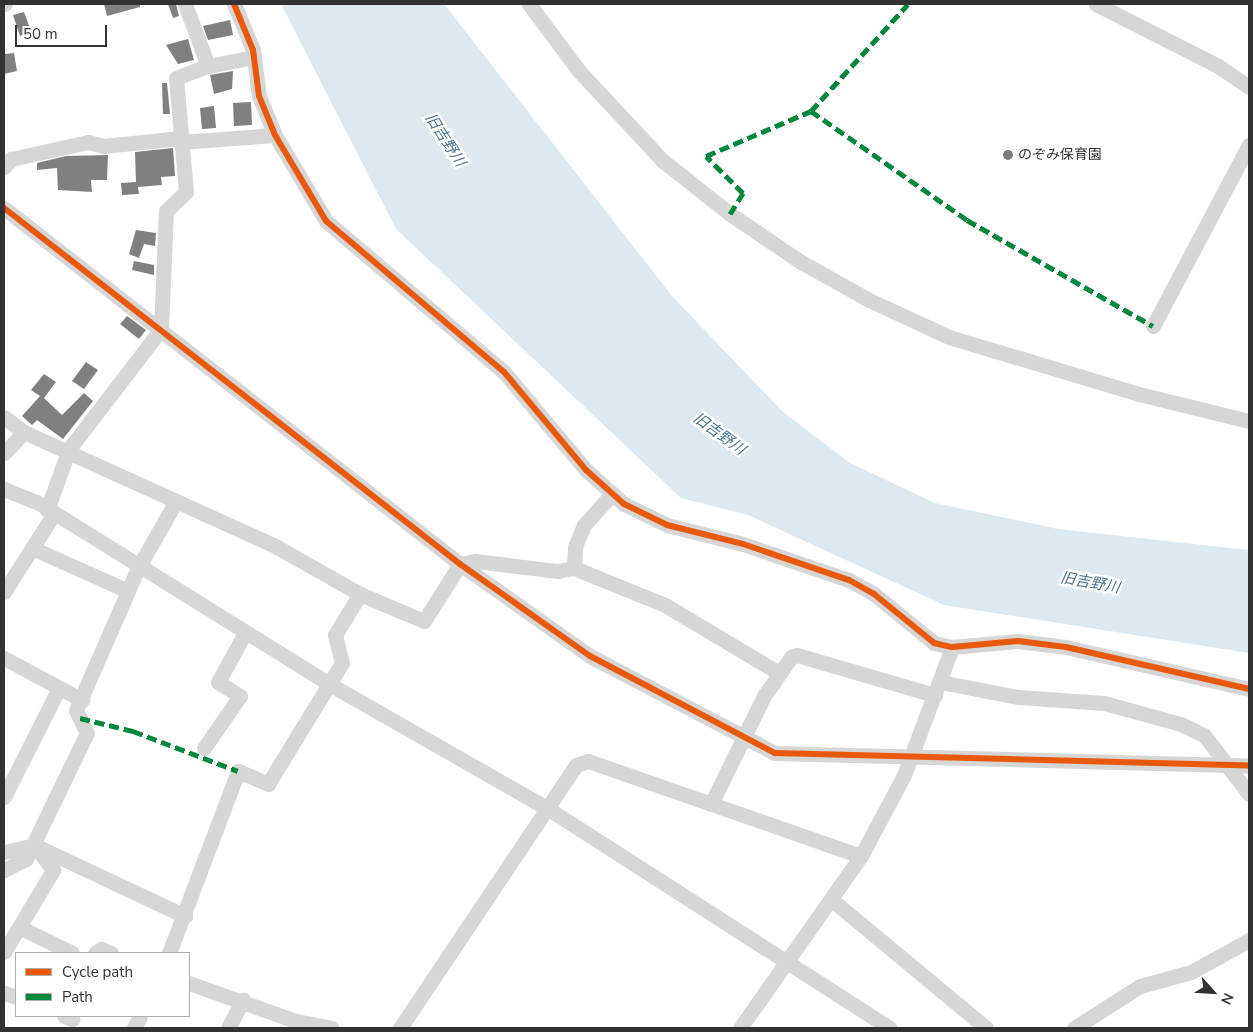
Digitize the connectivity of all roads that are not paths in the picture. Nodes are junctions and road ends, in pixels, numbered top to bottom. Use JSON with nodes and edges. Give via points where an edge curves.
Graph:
{"nodes":[{"id":1,"x":185,"y":4,"type":"edge"},
{"id":2,"x":234,"y":4,"type":"edge"},
{"id":3,"x":529,"y":4,"type":"edge"},
{"id":4,"x":1096,"y":4,"type":"edge"},
{"id":5,"x":254,"y":57,"type":"junction"},
{"id":6,"x":208,"y":66,"type":"junction"},
{"id":7,"x":1249,"y":88,"type":"edge"},
{"id":8,"x":275,"y":135,"type":"junction"},
{"id":9,"x":180,"y":140,"type":"junction"},
{"id":10,"x":1249,"y":145,"type":"edge"},
{"id":11,"x":4,"y":167,"type":"edge"},
{"id":12,"x":4,"y":208,"type":"edge"},
{"id":13,"x":1153,"y":326,"type":"dead end"},
{"id":14,"x":161,"y":329,"type":"junction"},
{"id":15,"x":4,"y":417,"type":"edge"},
{"id":16,"x":1249,"y":422,"type":"edge"},
{"id":17,"x":24,"y":432,"type":"junction"},
{"id":18,"x":69,"y":449,"type":"junction"},
{"id":19,"x":4,"y":453,"type":"edge"},
{"id":20,"x":4,"y":489,"type":"edge"},
{"id":21,"x":612,"y":494,"type":"junction"},
{"id":22,"x":176,"y":501,"type":"junction"},
{"id":23,"x":50,"y":513,"type":"junction"},
{"id":24,"x":32,"y":548,"type":"junction"},
{"id":25,"x":460,"y":564,"type":"junction"},
{"id":26,"x":138,"y":568,"type":"junction"},
{"id":27,"x":574,"y":568,"type":"junction"},
{"id":28,"x":128,"y":590,"type":"junction"},
{"id":29,"x":4,"y":592,"type":"edge"},
{"id":30,"x":360,"y":594,"type":"junction"},
{"id":31,"x":245,"y":633,"type":"junction"},
{"id":32,"x":952,"y":646,"type":"junction"},
{"id":33,"x":6,"y":664,"type":"edge"},
{"id":34,"x":779,"y":673,"type":"junction"},
{"id":35,"x":330,"y":685,"type":"junction"},
{"id":36,"x":59,"y":688,"type":"junction"},
{"id":37,"x":937,"y":689,"type":"junction"},
{"id":38,"x":1249,"y":689,"type":"edge"},
{"id":39,"x":82,"y":700,"type":"junction"},
{"id":40,"x":745,"y":736,"type":"junction"},
{"id":41,"x":204,"y":748,"type":"dead end"},
{"id":42,"x":912,"y":754,"type":"junction"},
{"id":43,"x":1224,"y":764,"type":"junction"},
{"id":44,"x":1249,"y":765,"type":"edge"},
{"id":45,"x":1249,"y":794,"type":"edge"},
{"id":46,"x":4,"y":796,"type":"edge"},
{"id":47,"x":711,"y":804,"type":"junction"},
{"id":48,"x":547,"y":808,"type":"junction"},
{"id":49,"x":34,"y":844,"type":"junction"},
{"id":50,"x":4,"y":852,"type":"edge"},
{"id":51,"x":860,"y":856,"type":"junction"},
{"id":52,"x":4,"y":870,"type":"edge"},
{"id":53,"x":832,"y":900,"type":"junction"},
{"id":54,"x":185,"y":916,"type":"junction"},
{"id":55,"x":20,"y":928,"type":"junction"},
{"id":56,"x":1249,"y":940,"type":"edge"},
{"id":57,"x":4,"y":952,"type":"edge"},
{"id":58,"x":70,"y":952,"type":"edge"},
{"id":59,"x":97,"y":952,"type":"edge"},
{"id":60,"x":108,"y":952,"type":"edge"},
{"id":61,"x":169,"y":952,"type":"edge"},
{"id":62,"x":786,"y":962,"type":"junction"},
{"id":63,"x":190,"y":983,"type":"edge"},
{"id":64,"x":243,"y":1000,"type":"junction"},
{"id":65,"x":294,"y":1025,"type":"edge"},
{"id":66,"x":228,"y":1028,"type":"edge"},
{"id":67,"x":331,"y":1028,"type":"edge"},
{"id":68,"x":400,"y":1028,"type":"edge"},
{"id":69,"x":740,"y":1028,"type":"edge"},
{"id":70,"x":890,"y":1028,"type":"edge"},
{"id":71,"x":986,"y":1028,"type":"edge"},
{"id":72,"x":1074,"y":1028,"type":"edge"}],
"edges":[{"from":1,"to":6,"type":"street"},
{"from":2,"to":5,"type":"street"},
{"from":3,"to":16,"type":"street","via":[[579,71],[663,161],[730,214],[801,262],[869,300],[949,337],[1139,394]]},
{"from":4,"to":7,"type":"street","via":[[1218,66]]},
{"from":5,"to":6,"type":"street"},
{"from":5,"to":8,"type":"street","via":[[259,96]]},
{"from":6,"to":9,"type":"street","via":[[176,78]]},
{"from":8,"to":9,"type":"street"},
{"from":8,"to":21,"type":"street","via":[[308,197],[338,234],[504,372]]},
{"from":9,"to":11,"type":"street","via":[[104,146],[88,142],[11,159]]},
{"from":9,"to":14,"type":"street","via":[[186,192],[166,211]]},
{"from":10,"to":13,"type":"street"},
{"from":12,"to":14,"type":"street"},
{"from":14,"to":18,"type":"street"},
{"from":14,"to":25,"type":"street"},
{"from":15,"to":17,"type":"street"},
{"from":17,"to":18,"type":"street"},
{"from":17,"to":19,"type":"street"},
{"from":18,"to":22,"type":"street"},
{"from":18,"to":23,"type":"street"},
{"from":20,"to":23,"type":"street"},
{"from":21,"to":27,"type":"street","via":[[584,525],[575,548]]},
{"from":21,"to":32,"type":"street","via":[[667,525],[743,544],[849,580],[874,594],[918,633]]},
{"from":22,"to":26,"type":"street"},
{"from":22,"to":30,"type":"street","via":[[277,547]]},
{"from":23,"to":24,"type":"street"},
{"from":23,"to":26,"type":"street"},
{"from":24,"to":28,"type":"street"},
{"from":24,"to":29,"type":"street"},
{"from":25,"to":27,"type":"street","via":[[476,560],[558,571]]},
{"from":25,"to":30,"type":"street","via":[[424,621]]},
{"from":25,"to":40,"type":"street","via":[[590,656]]},
{"from":26,"to":28,"type":"street"},
{"from":26,"to":31,"type":"street"},
{"from":27,"to":34,"type":"street","via":[[665,605]]},
{"from":28,"to":39,"type":"street"},
{"from":30,"to":35,"type":"street","via":[[335,635],[342,663]]},
{"from":31,"to":35,"type":"street"},
{"from":31,"to":41,"type":"street","via":[[218,682],[240,696]]},
{"from":32,"to":37,"type":"street"},
{"from":32,"to":38,"type":"street","via":[[1018,641],[1066,647]]},
{"from":33,"to":36,"type":"street"},
{"from":34,"to":37,"type":"street","via":[[797,655]]},
{"from":34,"to":40,"type":"street"},
{"from":35,"to":48,"type":"street"},
{"from":35,"to":54,"type":"street","via":[[268,784],[238,771]]},
{"from":36,"to":39,"type":"street"},
{"from":36,"to":46,"type":"street"},
{"from":37,"to":42,"type":"street"},
{"from":37,"to":43,"type":"street","via":[[1148,713],[1204,735]]},
{"from":39,"to":49,"type":"street","via":[[76,710],[87,733]]},
{"from":40,"to":42,"type":"street","via":[[775,753]]},
{"from":40,"to":47,"type":"street"},
{"from":42,"to":43,"type":"street"},
{"from":42,"to":51,"type":"street"},
{"from":43,"to":44,"type":"street"},
{"from":43,"to":45,"type":"street"},
{"from":47,"to":48,"type":"street","via":[[588,761],[576,765]]},
{"from":47,"to":51,"type":"street"},
{"from":48,"to":62,"type":"street"},
{"from":48,"to":68,"type":"street"},
{"from":49,"to":50,"type":"street"},
{"from":49,"to":52,"type":"street","via":[[26,859]]},
{"from":49,"to":54,"type":"street"},
{"from":49,"to":55,"type":"street","via":[[53,870]]},
{"from":51,"to":53,"type":"street"},
{"from":53,"to":62,"type":"street"},
{"from":53,"to":71,"type":"street"},
{"from":54,"to":61,"type":"street"},
{"from":55,"to":57,"type":"street"},
{"from":55,"to":58,"type":"street"},
{"from":56,"to":72,"type":"street","via":[[1191,972],[1140,986]]},
{"from":59,"to":60,"type":"street","via":[[101,949]]},
{"from":62,"to":69,"type":"street"},
{"from":62,"to":70,"type":"street"},
{"from":63,"to":64,"type":"street"},
{"from":64,"to":65,"type":"street"},
{"from":64,"to":66,"type":"street"},
{"from":65,"to":67,"type":"street"}]}
